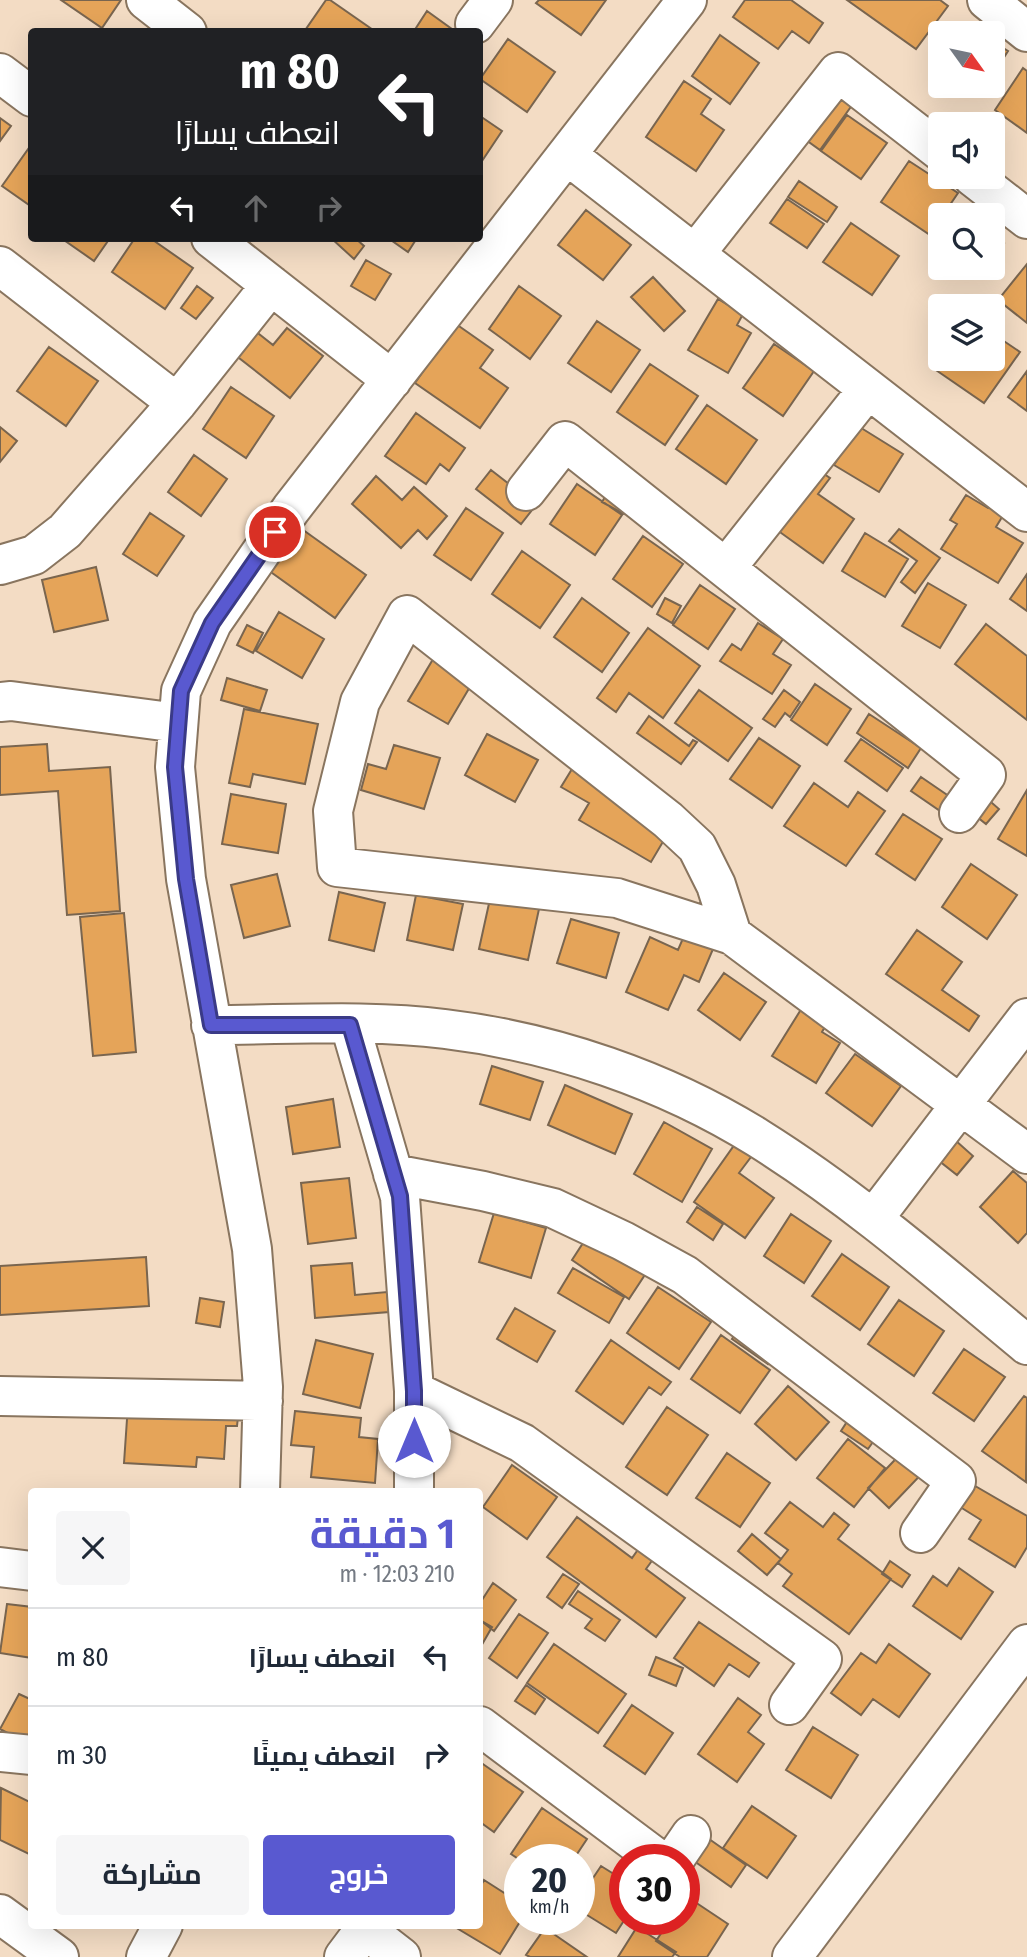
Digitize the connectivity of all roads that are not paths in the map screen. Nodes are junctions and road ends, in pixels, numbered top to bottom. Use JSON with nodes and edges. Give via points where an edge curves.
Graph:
{"nodes":[{"id":1,"x":146,"y":0,"type":"edge"},
{"id":2,"x":687,"y":0,"type":"edge"},
{"id":3,"x":987,"y":0,"type":"edge"},
{"id":4,"x":182,"y":28,"type":"edge"},
{"id":5,"x":1027,"y":32,"type":"edge"},
{"id":6,"x":0,"y":73,"type":"edge"},
{"id":7,"x":28,"y":94,"type":"edge"},
{"id":8,"x":928,"y":142,"type":"edge"},
{"id":9,"x":567,"y":155,"type":"junction"},
{"id":10,"x":988,"y":189,"type":"edge"},
{"id":11,"x":1027,"y":219,"type":"edge"},
{"id":12,"x":216,"y":242,"type":"edge"},
{"id":13,"x":695,"y":254,"type":"junction"},
{"id":14,"x":0,"y":266,"type":"edge"},
{"id":15,"x":271,"y":285,"type":"junction"},
{"id":16,"x":392,"y":380,"type":"junction"},
{"id":17,"x":868,"y":389,"type":"junction"},
{"id":18,"x":177,"y":403,"type":"junction"},
{"id":19,"x":526,"y":491,"type":"dead end"},
{"id":20,"x":1027,"y":512,"type":"edge"},
{"id":21,"x":0,"y":565,"type":"edge"},
{"id":22,"x":726,"y":568,"type":"junction"},
{"id":23,"x":0,"y":702,"type":"edge"},
{"id":24,"x":178,"y":723,"type":"junction"},
{"id":25,"x":959,"y":813,"type":"dead end"},
{"id":26,"x":732,"y":935,"type":"junction"},
{"id":27,"x":1027,"y":1018,"type":"edge"},
{"id":28,"x":211,"y":1025,"type":"junction"},
{"id":29,"x":350,"y":1025,"type":"junction"},
{"id":30,"x":961,"y":1104,"type":"junction"},
{"id":31,"x":1027,"y":1154,"type":"edge"},
{"id":32,"x":393,"y":1174,"type":"junction"},
{"id":33,"x":874,"y":1218,"type":"junction"},
{"id":34,"x":1027,"y":1345,"type":"edge"},
{"id":35,"x":414,"y":1391,"type":"junction"},
{"id":36,"x":0,"y":1396,"type":"edge"},
{"id":37,"x":263,"y":1401,"type":"junction"},
{"id":38,"x":260,"y":1488,"type":"edge"},
{"id":39,"x":414,"y":1488,"type":"edge"},
{"id":40,"x":919,"y":1533,"type":"dead end"},
{"id":41,"x":0,"y":1567,"type":"edge"},
{"id":42,"x":28,"y":1570,"type":"edge"},
{"id":43,"x":1027,"y":1644,"type":"edge"},
{"id":44,"x":789,"y":1705,"type":"dead end"},
{"id":45,"x":483,"y":1729,"type":"edge"},
{"id":46,"x":637,"y":1844,"type":"edge"},
{"id":47,"x":0,"y":1915,"type":"edge"},
{"id":48,"x":161,"y":1929,"type":"edge"},
{"id":49,"x":59,"y":1957,"type":"edge"},
{"id":50,"x":146,"y":1957,"type":"edge"},
{"id":51,"x":344,"y":1957,"type":"edge"},
{"id":52,"x":401,"y":1957,"type":"edge"},
{"id":53,"x":792,"y":1957,"type":"edge"}],
"edges":[{"from":1,"to":4,"type":"street"},
{"from":2,"to":9,"type":"street"},
{"from":3,"to":5,"type":"street"},
{"from":6,"to":7,"type":"street"},
{"from":8,"to":13,"type":"street","via":[[838,72]]},
{"from":9,"to":13,"type":"street"},
{"from":9,"to":16,"type":"street"},
{"from":10,"to":11,"type":"street"},
{"from":12,"to":15,"type":"street"},
{"from":13,"to":17,"type":"street"},
{"from":14,"to":18,"type":"street"},
{"from":15,"to":16,"type":"street"},
{"from":15,"to":18,"type":"street"},
{"from":16,"to":24,"type":"street","via":[[291,509],[212,623],[181,691]]},
{"from":17,"to":20,"type":"street"},
{"from":17,"to":22,"type":"street"},
{"from":18,"to":21,"type":"street","via":[[65,531],[34,555]]},
{"from":19,"to":22,"type":"street","via":[[565,440]]},
{"from":22,"to":25,"type":"street","via":[[986,775]]},
{"from":23,"to":24,"type":"street"},
{"from":24,"to":28,"type":"street","via":[[175,767],[186,879]]},
{"from":26,"to":26,"type":"street","via":[[617,898],[337,867],[333,811],[360,702],[407,615],[697,847],[716,885]]},
{"from":26,"to":30,"type":"street"},
{"from":27,"to":30,"type":"street"},
{"from":28,"to":29,"type":"street"},
{"from":28,"to":37,"type":"street","via":[[252,1249]]},
{"from":29,"to":32,"type":"street"},
{"from":29,"to":33,"type":"street","via":[[444,1029],[595,1063],[671,1091],[757,1137]]},
{"from":30,"to":31,"type":"street"},
{"from":30,"to":33,"type":"street"},
{"from":32,"to":35,"type":"street","via":[[400,1196]]},
{"from":32,"to":40,"type":"street","via":[[553,1208],[685,1275],[956,1481]]},
{"from":33,"to":34,"type":"street"},
{"from":35,"to":39,"type":"street"},
{"from":35,"to":44,"type":"street","via":[[522,1443],[822,1659]]},
{"from":36,"to":37,"type":"street"},
{"from":37,"to":38,"type":"street"},
{"from":41,"to":42,"type":"street"},
{"from":43,"to":53,"type":"street"},
{"from":45,"to":46,"type":"street"},
{"from":47,"to":49,"type":"street"},
{"from":48,"to":50,"type":"street"},
{"from":51,"to":52,"type":"street","via":[[365,1929]]}]}
